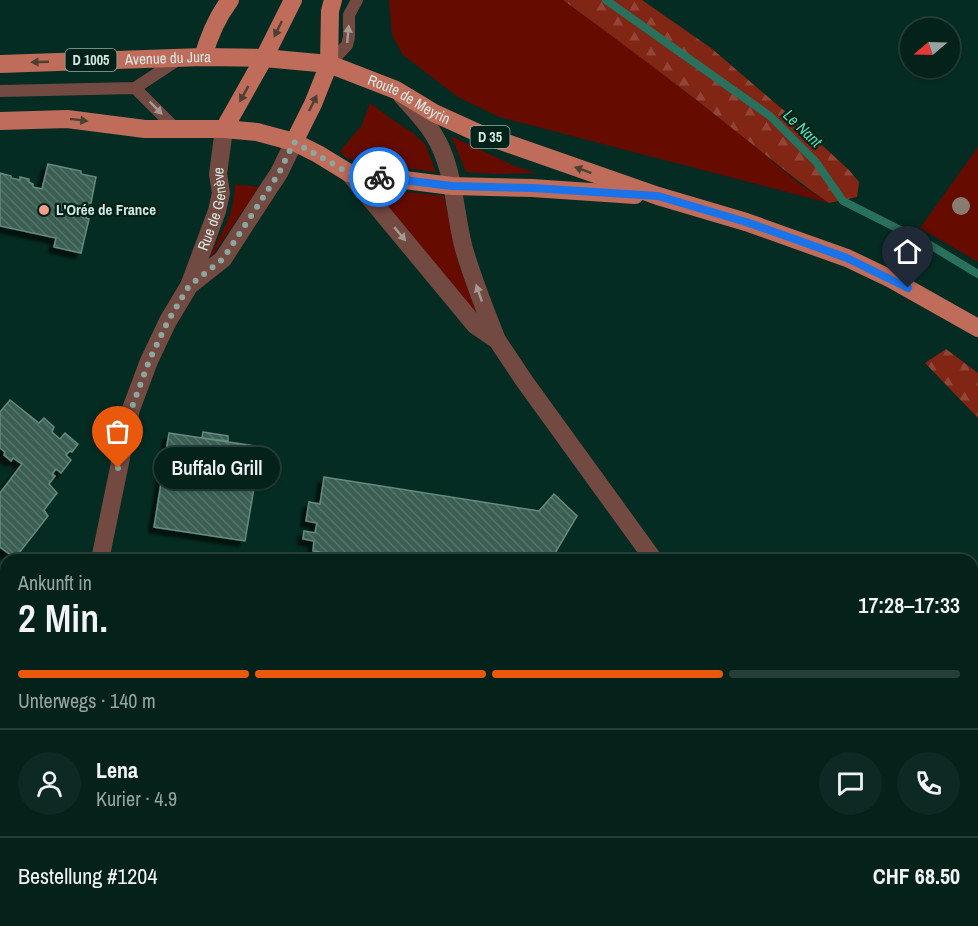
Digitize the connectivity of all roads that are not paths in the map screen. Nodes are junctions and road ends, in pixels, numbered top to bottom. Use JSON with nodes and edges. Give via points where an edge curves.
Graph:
{"nodes":[{"id":1,"x":230,"y":0,"type":"edge"},
{"id":2,"x":293,"y":0,"type":"edge"},
{"id":3,"x":333,"y":0,"type":"edge"},
{"id":4,"x":357,"y":0,"type":"edge"},
{"id":5,"x":182,"y":57,"type":"junction"},
{"id":6,"x":203,"y":57,"type":"junction"},
{"id":7,"x":264,"y":58,"type":"junction"},
{"id":8,"x":0,"y":64,"type":"edge"},
{"id":9,"x":329,"y":64,"type":"junction"},
{"id":10,"x":135,"y":88,"type":"junction"},
{"id":11,"x":396,"y":90,"type":"junction"},
{"id":12,"x":0,"y":91,"type":"edge"},
{"id":13,"x":0,"y":121,"type":"edge"},
{"id":14,"x":176,"y":129,"type":"junction"},
{"id":15,"x":224,"y":129,"type":"junction"},
{"id":16,"x":294,"y":142,"type":"junction"},
{"id":17,"x":349,"y":173,"type":"junction"},
{"id":18,"x":452,"y":186,"type":"junction"},
{"id":19,"x":658,"y":196,"type":"junction"},
{"id":20,"x":189,"y":286,"type":"junction"},
{"id":21,"x":978,"y":328,"type":"edge"},
{"id":22,"x":497,"y":340,"type":"junction"},
{"id":23,"x":101,"y":554,"type":"edge"},
{"id":24,"x":650,"y":554,"type":"edge"}],
"edges":[{"from":1,"to":6,"type":"main road","via":[[208,38]]},
{"from":2,"to":7,"type":"main road","one_way":true},
{"from":3,"to":9,"type":"main road"},
{"from":9,"to":4,"type":"lane","one_way":true,"via":[[347,45],[350,15]]},
{"from":5,"to":6,"type":"main road","name":"Avenue du Jura","number":"D 1005"},
{"from":5,"to":8,"type":"main road","name":"Avenue du Jura","number":"D 1005","one_way":true},
{"from":5,"to":10,"type":"lane"},
{"from":6,"to":7,"type":"main road","name":"Avenue du Jura","number":"D 1005"},
{"from":7,"to":9,"type":"main road","name":"Avenue du Jura"},
{"from":7,"to":15,"type":"main road","one_way":true},
{"from":9,"to":11,"type":"main road","name":"Route de Meyrin","number":"D 35"},
{"from":16,"to":9,"type":"main road","one_way":true},
{"from":10,"to":12,"type":"lane"},
{"from":10,"to":14,"type":"lane","one_way":true},
{"from":11,"to":18,"type":"street","via":[[435,136]]},
{"from":19,"to":11,"type":"main road","name":"Route de Meyrin","number":"D 35","one_way":true,"via":[[478,133]]},
{"from":13,"to":14,"type":"main road","one_way":true,"via":[[67,119]]},
{"from":14,"to":15,"type":"main road"},
{"from":15,"to":16,"type":"main road","name":"Route de Meyrin","via":[[257,132]]},
{"from":15,"to":20,"type":"street","name":"Rue de Genève","via":[[217,211]]},
{"from":16,"to":17,"type":"main road","name":"Route de Meyrin","number":"D 35"},
{"from":16,"to":20,"type":"street","name":"Rue de Genève","via":[[279,173],[223,259]]},
{"from":17,"to":18,"type":"main road","name":"Route de Meyrin","number":"D 35"},
{"from":17,"to":22,"type":"street","one_way":true,"via":[[475,325]]},
{"from":18,"to":19,"type":"main road","name":"Route de Meyrin","number":"D 35"},
{"from":22,"to":18,"type":"street","one_way":true,"via":[[464,247]]},
{"from":19,"to":21,"type":"main road","name":"Route de Meyrin","number":"D 35","via":[[847,258]]},
{"from":20,"to":23,"type":"street","name":"Rue de Genève","via":[[149,361],[131,410]]},
{"from":22,"to":24,"type":"street"}]}
